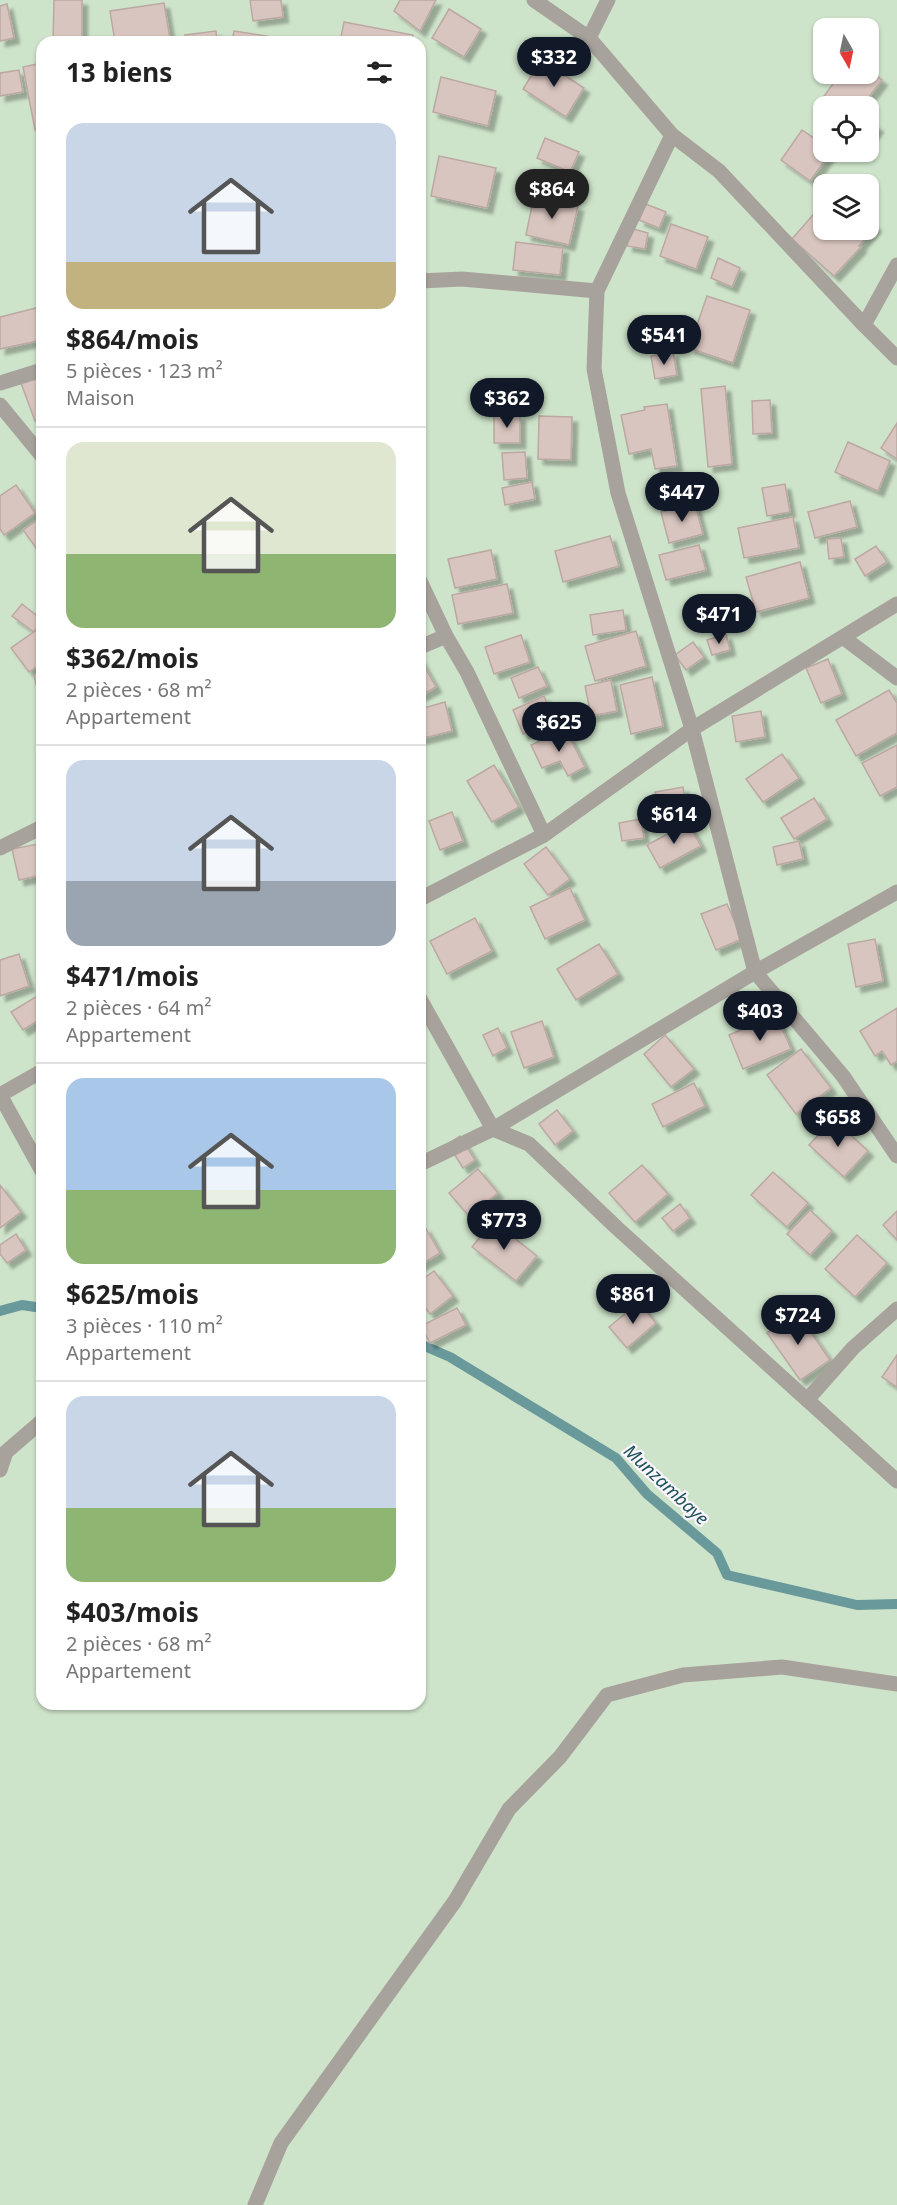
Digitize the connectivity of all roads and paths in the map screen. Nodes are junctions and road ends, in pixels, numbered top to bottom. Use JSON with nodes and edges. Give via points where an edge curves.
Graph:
{"nodes":[{"id":1,"x":534,"y":0,"type":"edge"},
{"id":2,"x":608,"y":0,"type":"edge"},
{"id":3,"x":589,"y":38,"type":"junction"},
{"id":4,"x":672,"y":135,"type":"junction"},
{"id":5,"x":897,"y":265,"type":"edge"},
{"id":6,"x":426,"y":281,"type":"edge"},
{"id":7,"x":597,"y":291,"type":"junction"},
{"id":8,"x":864,"y":325,"type":"junction"},
{"id":9,"x":897,"y":358,"type":"edge"},
{"id":10,"x":36,"y":372,"type":"edge"},
{"id":11,"x":0,"y":383,"type":"edge"},
{"id":12,"x":0,"y":405,"type":"edge"},
{"id":13,"x":36,"y":449,"type":"edge"},
{"id":14,"x":426,"y":593,"type":"edge"},
{"id":15,"x":897,"y":604,"type":"edge"},
{"id":16,"x":446,"y":636,"type":"junction"},
{"id":17,"x":844,"y":638,"type":"junction"},
{"id":18,"x":426,"y":644,"type":"edge"},
{"id":19,"x":897,"y":678,"type":"edge"},
{"id":20,"x":692,"y":729,"type":"junction"},
{"id":21,"x":36,"y":829,"type":"edge"},
{"id":22,"x":544,"y":835,"type":"junction"},
{"id":23,"x":0,"y":848,"type":"edge"},
{"id":24,"x":897,"y":892,"type":"edge"},
{"id":25,"x":426,"y":896,"type":"edge"},
{"id":26,"x":755,"y":972,"type":"junction"},
{"id":27,"x":426,"y":1010,"type":"edge"},
{"id":28,"x":36,"y":1074,"type":"edge"},
{"id":29,"x":0,"y":1095,"type":"edge"},
{"id":30,"x":494,"y":1129,"type":"junction"},
{"id":31,"x":897,"y":1156,"type":"edge"},
{"id":32,"x":36,"y":1160,"type":"edge"},
{"id":33,"x":426,"y":1161,"type":"edge"},
{"id":34,"x":897,"y":1309,"type":"edge"},
{"id":35,"x":807,"y":1400,"type":"junction"},
{"id":36,"x":36,"y":1426,"type":"edge"},
{"id":37,"x":0,"y":1470,"type":"edge"},
{"id":38,"x":897,"y":1481,"type":"edge"},
{"id":39,"x":897,"y":1684,"type":"edge"},
{"id":40,"x":255,"y":2205,"type":"edge"}],
"edges":[{"from":1,"to":3,"type":"street"},
{"from":2,"to":3,"type":"street"},
{"from":3,"to":4,"type":"street"},
{"from":4,"to":7,"type":"street"},
{"from":4,"to":8,"type":"street","via":[[719,171]]},
{"from":5,"to":8,"type":"street"},
{"from":6,"to":7,"type":"street","via":[[462,279]]},
{"from":7,"to":20,"type":"street","via":[[594,369],[618,493]]},
{"from":8,"to":9,"type":"street"},
{"from":10,"to":11,"type":"street"},
{"from":12,"to":13,"type":"street"},
{"from":14,"to":16,"type":"street"},
{"from":15,"to":17,"type":"street"},
{"from":16,"to":18,"type":"street"},
{"from":16,"to":22,"type":"street"},
{"from":17,"to":19,"type":"street"},
{"from":17,"to":20,"type":"street"},
{"from":20,"to":22,"type":"street"},
{"from":20,"to":26,"type":"street"},
{"from":21,"to":23,"type":"street"},
{"from":22,"to":25,"type":"street"},
{"from":24,"to":26,"type":"street"},
{"from":26,"to":30,"type":"street"},
{"from":26,"to":31,"type":"street","via":[[843,1076]]},
{"from":27,"to":30,"type":"street"},
{"from":28,"to":29,"type":"street"},
{"from":29,"to":32,"type":"street"},
{"from":30,"to":33,"type":"street"},
{"from":30,"to":35,"type":"street","via":[[529,1144]]},
{"from":34,"to":35,"type":"street","via":[[853,1348]]},
{"from":35,"to":38,"type":"street"},
{"from":36,"to":37,"type":"street","via":[[6,1452]]},
{"from":39,"to":40,"type":"street","via":[[782,1667],[683,1675],[607,1695],[560,1757],[508,1809],[455,1901],[281,2143]]}]}
